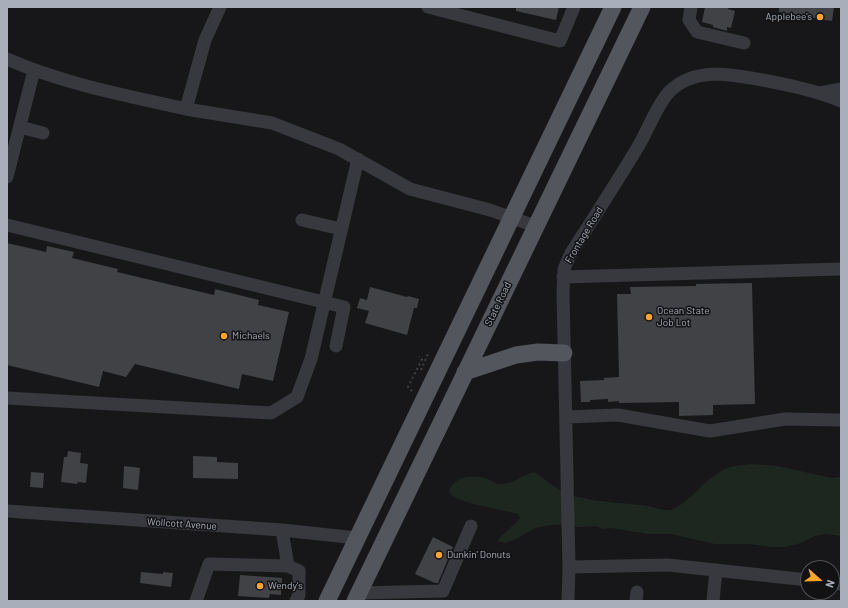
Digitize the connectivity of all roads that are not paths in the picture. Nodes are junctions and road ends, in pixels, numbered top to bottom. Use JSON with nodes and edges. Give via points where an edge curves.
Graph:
{"nodes":[{"id":1,"x":220,"y":7,"type":"edge"},
{"id":2,"x":428,"y":7,"type":"edge"},
{"id":3,"x":574,"y":7,"type":"edge"},
{"id":4,"x":613,"y":7,"type":"edge"},
{"id":5,"x":642,"y":7,"type":"edge"},
{"id":6,"x":691,"y":7,"type":"edge"},
{"id":7,"x":744,"y":43,"type":"dead end"},
{"id":8,"x":7,"y":59,"type":"edge"},
{"id":9,"x":34,"y":70,"type":"junction"},
{"id":10,"x":841,"y":89,"type":"edge"},
{"id":11,"x":820,"y":93,"type":"junction"},
{"id":12,"x":841,"y":100,"type":"edge"},
{"id":13,"x":186,"y":109,"type":"junction"},
{"id":14,"x":20,"y":127,"type":"junction"},
{"id":15,"x":42,"y":133,"type":"dead end"},
{"id":16,"x":358,"y":160,"type":"junction"},
{"id":17,"x":7,"y":177,"type":"edge"},
{"id":18,"x":511,"y":217,"type":"junction"},
{"id":19,"x":302,"y":220,"type":"dead end"},
{"id":20,"x":7,"y":225,"type":"edge"},
{"id":21,"x":535,"y":226,"type":"junction"},
{"id":22,"x":341,"y":229,"type":"junction"},
{"id":23,"x":841,"y":269,"type":"edge"},
{"id":24,"x":563,"y":277,"type":"junction"},
{"id":25,"x":324,"y":302,"type":"junction"},
{"id":26,"x":336,"y":346,"type":"dead end"},
{"id":27,"x":564,"y":353,"type":"junction"},
{"id":28,"x":465,"y":372,"type":"junction"},
{"id":29,"x":7,"y":398,"type":"edge"},
{"id":30,"x":566,"y":417,"type":"junction"},
{"id":31,"x":841,"y":420,"type":"edge"},
{"id":32,"x":7,"y":511,"type":"edge"},
{"id":33,"x":471,"y":526,"type":"dead end"},
{"id":34,"x":282,"y":530,"type":"junction"},
{"id":35,"x":357,"y":538,"type":"junction"},
{"id":36,"x":288,"y":566,"type":"junction"},
{"id":37,"x":569,"y":567,"type":"junction"},
{"id":38,"x":716,"y":570,"type":"junction"},
{"id":39,"x":800,"y":579,"type":"edge"},
{"id":40,"x":356,"y":597,"type":"edge"},
{"id":41,"x":196,"y":601,"type":"edge"},
{"id":42,"x":296,"y":601,"type":"edge"},
{"id":43,"x":327,"y":601,"type":"edge"},
{"id":44,"x":568,"y":601,"type":"edge"},
{"id":45,"x":713,"y":601,"type":"edge"}],
"edges":[{"from":1,"to":13,"type":"street","via":[[205,40]]},
{"from":2,"to":3,"type":"street","via":[[560,41]]},
{"from":4,"to":18,"type":"main road"},
{"from":5,"to":21,"type":"main road","name":"State Road"},
{"from":6,"to":7,"type":"street","via":[[689,20],[697,32]]},
{"from":8,"to":9,"type":"street"},
{"from":9,"to":13,"type":"street","via":[[97,89]]},
{"from":9,"to":14,"type":"street"},
{"from":10,"to":11,"type":"street"},
{"from":11,"to":12,"type":"street","name":"Frontage Road"},
{"from":11,"to":24,"type":"street","name":"Frontage Road","via":[[724,74],[702,75],[676,86],[663,100],[636,150],[571,253]]},
{"from":13,"to":16,"type":"street","via":[[272,123],[339,149]]},
{"from":14,"to":15,"type":"street"},
{"from":14,"to":17,"type":"street"},
{"from":16,"to":18,"type":"street","via":[[410,189]]},
{"from":16,"to":22,"type":"street"},
{"from":18,"to":21,"type":"street"},
{"from":18,"to":35,"type":"main road"},
{"from":19,"to":22,"type":"street"},
{"from":20,"to":25,"type":"street"},
{"from":21,"to":28,"type":"main road","name":"State Road"},
{"from":22,"to":25,"type":"street"},
{"from":23,"to":24,"type":"street"},
{"from":24,"to":27,"type":"street","name":"Frontage Road"},
{"from":25,"to":26,"type":"street","via":[[344,307]]},
{"from":25,"to":29,"type":"street","via":[[311,359],[297,397],[271,413]]},
{"from":27,"to":28,"type":"main road","via":[[538,352],[516,355]]},
{"from":27,"to":30,"type":"street","name":"Frontage Road"},
{"from":28,"to":40,"type":"main road","name":"State Road"},
{"from":30,"to":31,"type":"street","via":[[618,415],[710,431],[785,419]]},
{"from":30,"to":37,"type":"street","name":"Frontage Road"},
{"from":32,"to":34,"type":"street","name":"Wollcott Avenue"},
{"from":33,"to":40,"type":"street","via":[[443,590]]},
{"from":34,"to":35,"type":"street","name":"Wollcott Avenue"},
{"from":34,"to":36,"type":"street"},
{"from":35,"to":43,"type":"main road"},
{"from":36,"to":41,"type":"street","via":[[209,564]]},
{"from":36,"to":42,"type":"street","via":[[299,571],[299,595]]},
{"from":37,"to":38,"type":"street","via":[[668,565]]},
{"from":37,"to":44,"type":"street","name":"Frontage Road"},
{"from":38,"to":39,"type":"street"},
{"from":38,"to":45,"type":"street"}]}
